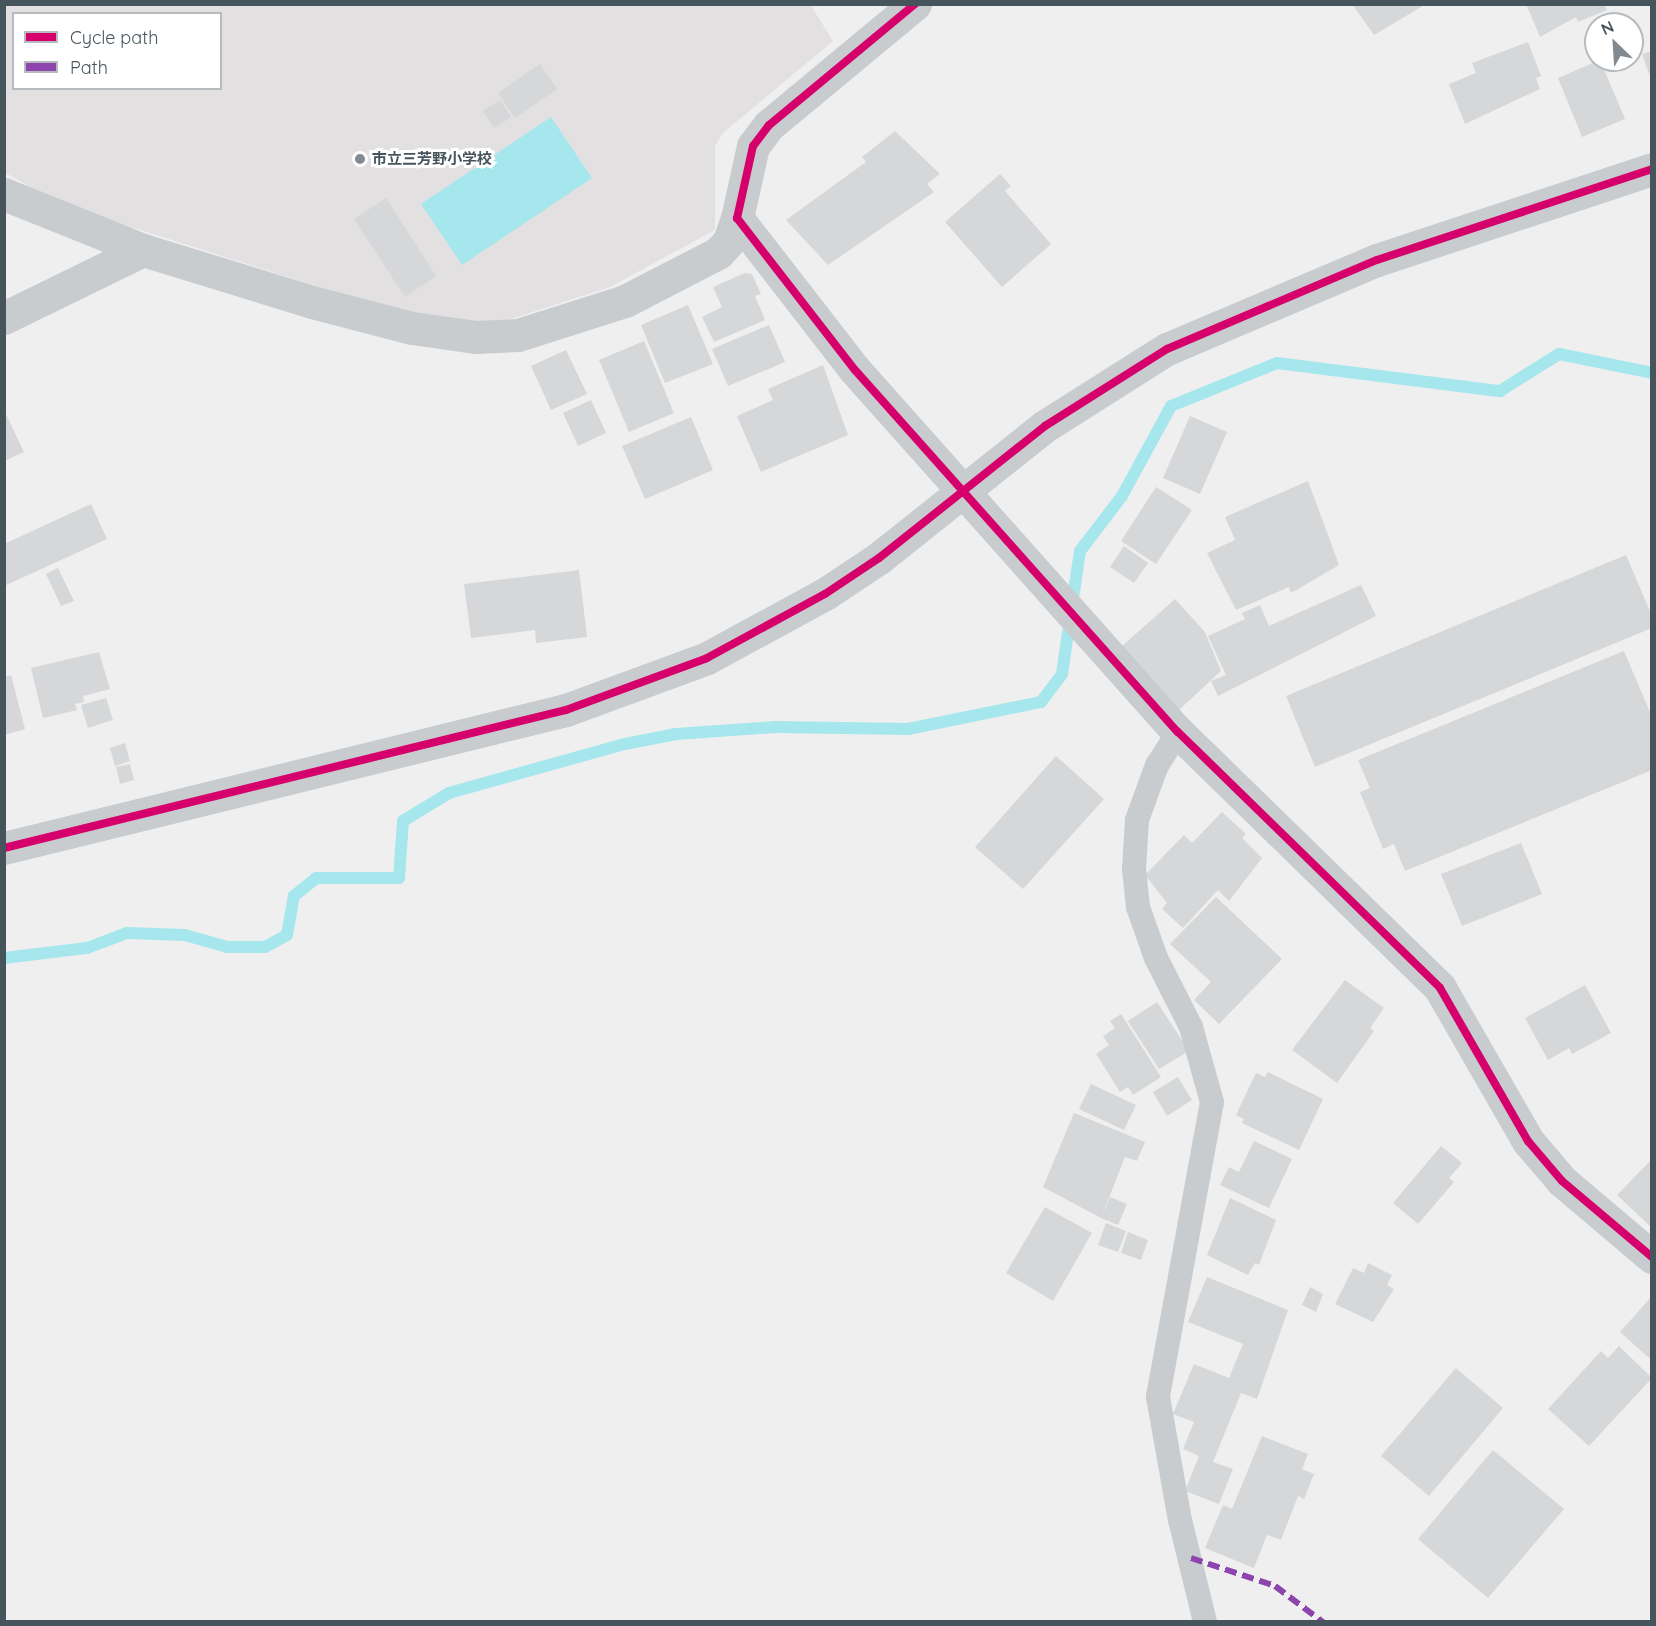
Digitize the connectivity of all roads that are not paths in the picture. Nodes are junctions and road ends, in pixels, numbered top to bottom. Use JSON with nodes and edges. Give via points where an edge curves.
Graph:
{"nodes":[{"id":1,"x":915,"y":4,"type":"edge"},
{"id":2,"x":1652,"y":169,"type":"edge"},
{"id":3,"x":4,"y":194,"type":"edge"},
{"id":4,"x":737,"y":218,"type":"junction"},
{"id":5,"x":143,"y":250,"type":"junction"},
{"id":6,"x":4,"y":318,"type":"edge"},
{"id":7,"x":966,"y":489,"type":"junction"},
{"id":8,"x":1178,"y":732,"type":"junction"},
{"id":9,"x":4,"y":848,"type":"edge"},
{"id":10,"x":1652,"y":1257,"type":"edge"},
{"id":11,"x":1205,"y":1622,"type":"edge"}],
"edges":[{"from":1,"to":4,"type":"street","via":[[769,125],[753,146]]},
{"from":2,"to":7,"type":"street","via":[[1399,252],[1223,322],[1111,382],[1045,426]]},
{"from":3,"to":5,"type":"street"},
{"from":4,"to":5,"type":"street","via":[[729,241],[718,253],[626,302],[518,335],[476,337],[390,323]]},
{"from":4,"to":7,"type":"street","via":[[855,370]]},
{"from":5,"to":6,"type":"street"},
{"from":7,"to":8,"type":"street"},
{"from":7,"to":9,"type":"street","via":[[825,594],[707,658],[627,690],[567,710]]},
{"from":8,"to":10,"type":"street","via":[[1440,988],[1528,1141],[1562,1181]]},
{"from":8,"to":11,"type":"lane","via":[[1157,765],[1137,820],[1134,869],[1138,907],[1156,958],[1191,1027],[1212,1102],[1158,1397],[1180,1520]]}]}
